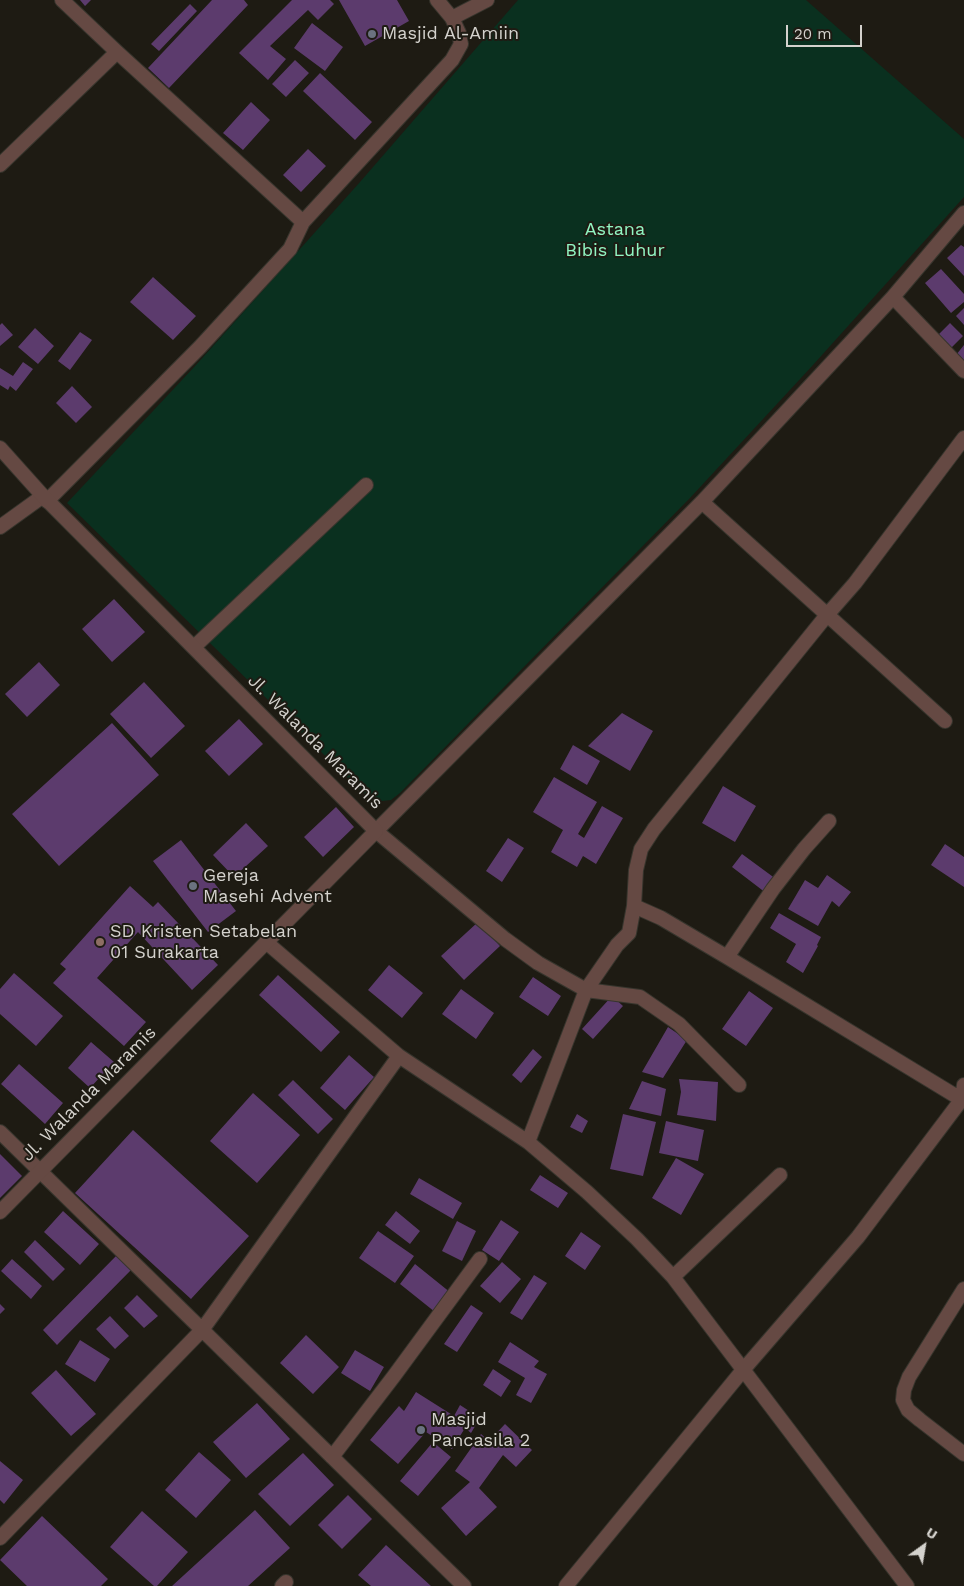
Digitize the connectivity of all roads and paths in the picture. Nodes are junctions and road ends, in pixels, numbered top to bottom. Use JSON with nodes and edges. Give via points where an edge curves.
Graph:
{"nodes":[{"id":1,"x":62,"y":0,"type":"edge"},
{"id":2,"x":437,"y":0,"type":"edge"},
{"id":3,"x":487,"y":0,"type":"edge"},
{"id":4,"x":452,"y":18,"type":"junction"},
{"id":5,"x":116,"y":52,"type":"junction"},
{"id":6,"x":0,"y":164,"type":"edge"},
{"id":7,"x":964,"y":213,"type":"edge"},
{"id":8,"x":303,"y":222,"type":"junction"},
{"id":9,"x":894,"y":296,"type":"junction"},
{"id":10,"x":964,"y":371,"type":"edge"},
{"id":11,"x":964,"y":438,"type":"edge"},
{"id":12,"x":0,"y":448,"type":"edge"},
{"id":13,"x":366,"y":484,"type":"dead end"},
{"id":14,"x":45,"y":499,"type":"junction"},
{"id":15,"x":702,"y":502,"type":"junction"},
{"id":16,"x":0,"y":527,"type":"edge"},
{"id":17,"x":827,"y":615,"type":"junction"},
{"id":18,"x":194,"y":647,"type":"junction"},
{"id":19,"x":945,"y":721,"type":"dead end"},
{"id":20,"x":829,"y":821,"type":"dead end"},
{"id":21,"x":376,"y":831,"type":"junction"},
{"id":22,"x":634,"y":906,"type":"junction"},
{"id":23,"x":266,"y":942,"type":"junction"},
{"id":24,"x":727,"y":957,"type":"junction"},
{"id":25,"x":586,"y":990,"type":"junction"},
{"id":26,"x":399,"y":1056,"type":"junction"},
{"id":27,"x":738,"y":1085,"type":"dead end"},
{"id":28,"x":964,"y":1085,"type":"edge"},
{"id":29,"x":963,"y":1100,"type":"edge"},
{"id":30,"x":0,"y":1132,"type":"edge"},
{"id":31,"x":528,"y":1142,"type":"junction"},
{"id":32,"x":40,"y":1170,"type":"junction"},
{"id":33,"x":780,"y":1175,"type":"dead end"},
{"id":34,"x":0,"y":1212,"type":"edge"},
{"id":35,"x":480,"y":1259,"type":"dead end"},
{"id":36,"x":673,"y":1277,"type":"junction"},
{"id":37,"x":964,"y":1289,"type":"edge"},
{"id":38,"x":202,"y":1330,"type":"junction"},
{"id":39,"x":743,"y":1370,"type":"junction"},
{"id":40,"x":964,"y":1454,"type":"edge"},
{"id":41,"x":332,"y":1457,"type":"junction"},
{"id":42,"x":0,"y":1538,"type":"edge"},
{"id":43,"x":464,"y":1586,"type":"edge"},
{"id":44,"x":566,"y":1586,"type":"edge"},
{"id":45,"x":907,"y":1586,"type":"edge"}],
"edges":[{"from":1,"to":5,"type":"street"},
{"from":2,"to":4,"type":"street"},
{"from":3,"to":4,"type":"street"},
{"from":4,"to":8,"type":"street","via":[[461,44],[452,60]]},
{"from":5,"to":6,"type":"street"},
{"from":5,"to":8,"type":"street"},
{"from":7,"to":9,"type":"street"},
{"from":8,"to":14,"type":"street","via":[[290,249],[254,288],[158,391]]},
{"from":9,"to":10,"type":"street"},
{"from":9,"to":15,"type":"street"},
{"from":11,"to":17,"type":"street","via":[[856,583]]},
{"from":12,"to":14,"type":"street","name":"Jl. Walanda Maramis"},
{"from":13,"to":18,"type":"street"},
{"from":14,"to":16,"type":"street"},
{"from":14,"to":18,"type":"street","name":"Jl. Walanda Maramis"},
{"from":15,"to":17,"type":"street"},
{"from":15,"to":21,"type":"street"},
{"from":17,"to":19,"type":"street"},
{"from":17,"to":22,"type":"street","via":[[654,829],[641,849]]},
{"from":18,"to":21,"type":"street","name":"Jl. Walanda Maramis"},
{"from":20,"to":24,"type":"street","via":[[773,889]]},
{"from":21,"to":23,"type":"street","name":"Jl. Walanda Maramis"},
{"from":21,"to":25,"type":"street","via":[[504,939]]},
{"from":22,"to":24,"type":"street"},
{"from":22,"to":25,"type":"street","via":[[629,933]]},
{"from":23,"to":26,"type":"street"},
{"from":23,"to":32,"type":"street","name":"Jl. Walanda Maramis"},
{"from":24,"to":29,"type":"street"},
{"from":25,"to":27,"type":"street","via":[[640,996],[679,1024]]},
{"from":25,"to":31,"type":"street"},
{"from":26,"to":31,"type":"street"},
{"from":26,"to":38,"type":"street"},
{"from":28,"to":29,"type":"street"},
{"from":29,"to":39,"type":"street","via":[[858,1237]]},
{"from":30,"to":32,"type":"street"},
{"from":31,"to":36,"type":"street","via":[[622,1225]]},
{"from":32,"to":34,"type":"street","name":"Jl. Walanda Maramis"},
{"from":32,"to":38,"type":"street"},
{"from":33,"to":36,"type":"street"},
{"from":35,"to":41,"type":"street"},
{"from":36,"to":39,"type":"street"},
{"from":37,"to":40,"type":"street","via":[[910,1377],[903,1400],[908,1410]]},
{"from":38,"to":41,"type":"street"},
{"from":38,"to":42,"type":"street"},
{"from":39,"to":44,"type":"street"},
{"from":39,"to":45,"type":"street"},
{"from":41,"to":43,"type":"street"}]}
